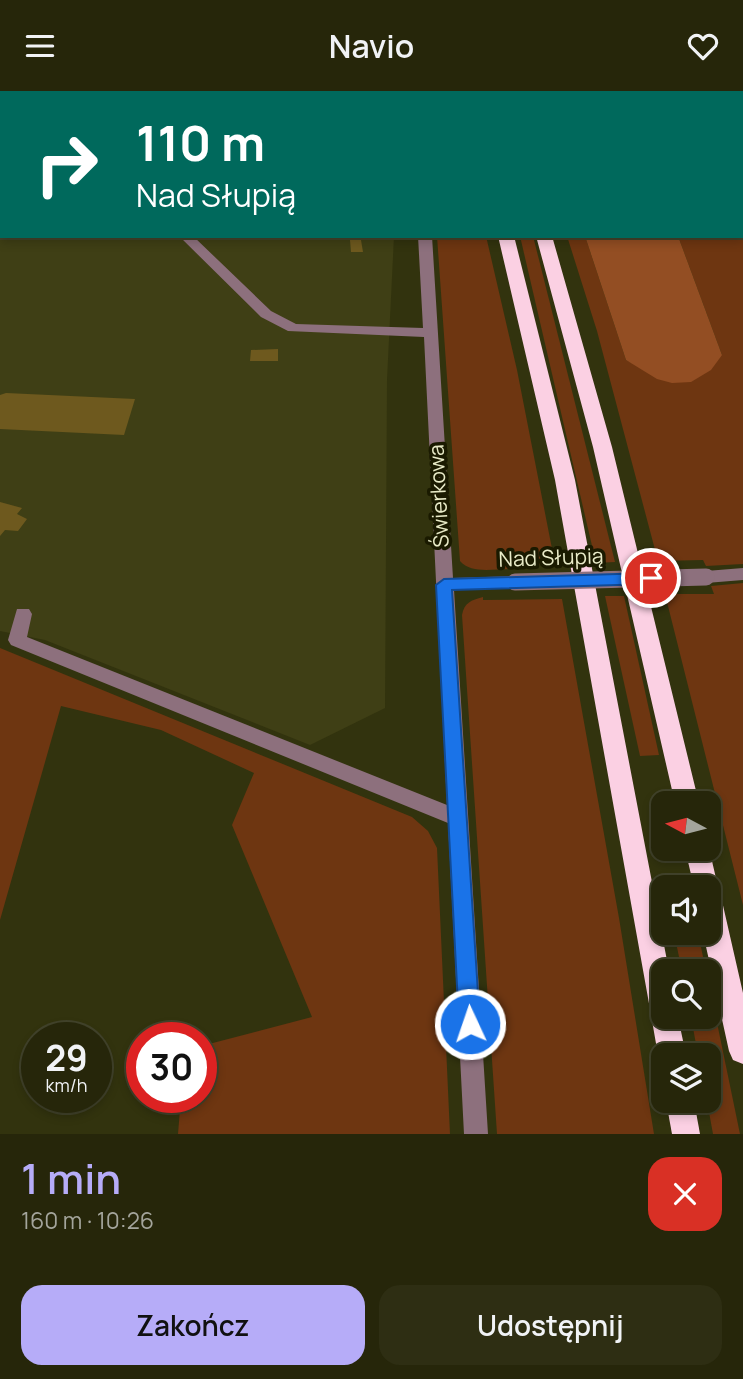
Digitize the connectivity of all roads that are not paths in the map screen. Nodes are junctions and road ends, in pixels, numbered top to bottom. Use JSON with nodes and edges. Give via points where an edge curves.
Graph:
{"nodes":[{"id":1,"x":187,"y":238,"type":"edge"},
{"id":2,"x":425,"y":238,"type":"edge"},
{"id":3,"x":506,"y":238,"type":"edge"},
{"id":4,"x":545,"y":238,"type":"edge"},
{"id":5,"x":431,"y":333,"type":"junction"},
{"id":6,"x":743,"y":574,"type":"edge"},
{"id":7,"x":444,"y":585,"type":"junction"},
{"id":8,"x":23,"y":614,"type":"dead end"},
{"id":9,"x":684,"y":791,"type":"edge"},
{"id":10,"x":458,"y":818,"type":"junction"},
{"id":11,"x":719,"y":945,"type":"edge"},
{"id":12,"x":654,"y":959,"type":"edge"},
{"id":13,"x":743,"y":1051,"type":"edge"},
{"id":14,"x":682,"y":1113,"type":"edge"},
{"id":15,"x":476,"y":1134,"type":"edge"},
{"id":16,"x":686,"y":1134,"type":"edge"}],
"edges":[{"from":1,"to":5,"type":"street","via":[[266,314],[293,328]]},
{"from":2,"to":5,"type":"street","name":"Świerkowa"},
{"from":3,"to":12,"type":"highway","via":[[565,480]]},
{"from":4,"to":9,"type":"highway","via":[[565,303]]},
{"from":5,"to":7,"type":"street","name":"Świerkowa"},
{"from":6,"to":7,"type":"street","name":"Nad Słupią","bridge":true},
{"from":7,"to":10,"type":"street","name":"Świerkowa"},
{"from":8,"to":10,"type":"street","via":[[17,640]]},
{"from":10,"to":15,"type":"street","name":"Świerkowa"},
{"from":11,"to":13,"type":"highway"},
{"from":14,"to":16,"type":"highway"}]}
